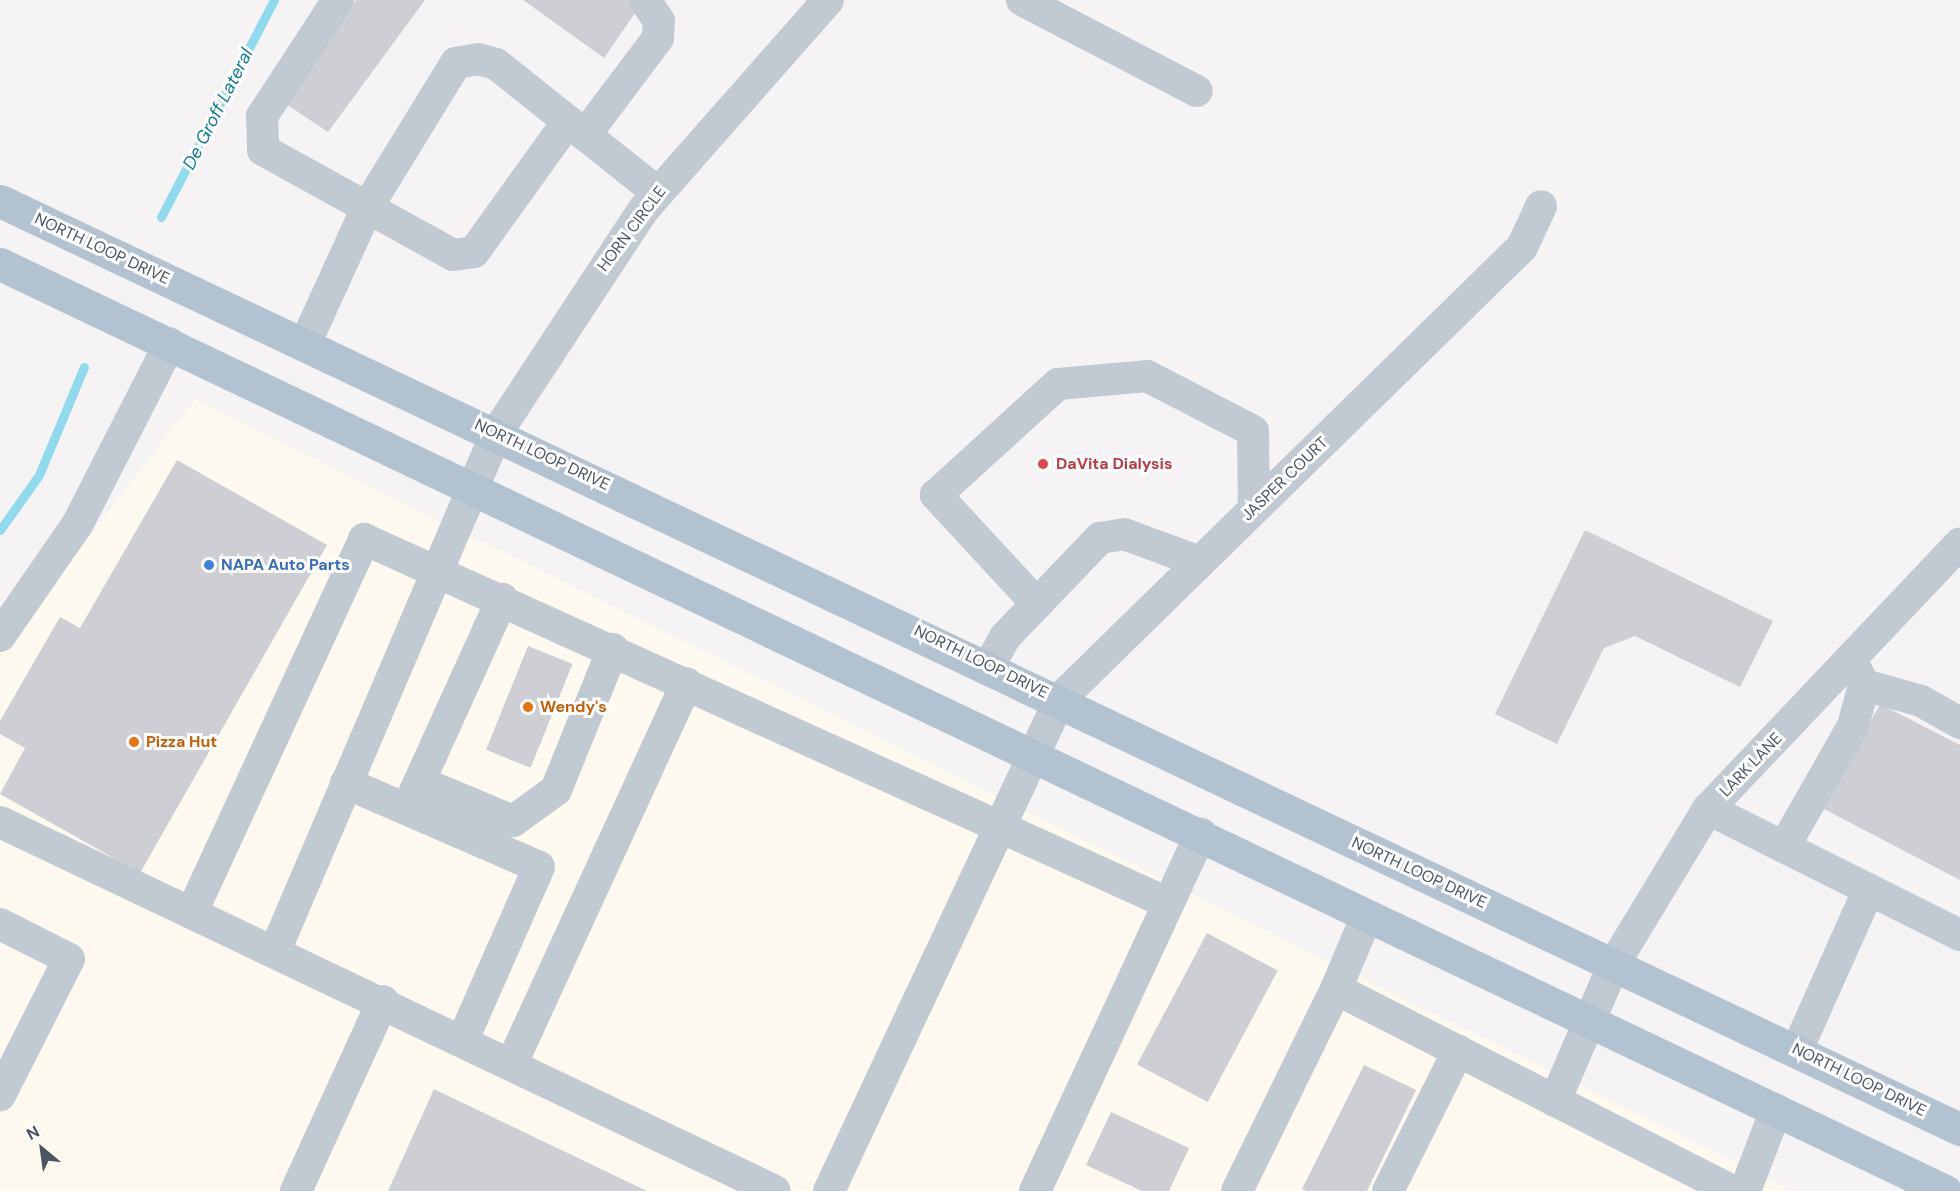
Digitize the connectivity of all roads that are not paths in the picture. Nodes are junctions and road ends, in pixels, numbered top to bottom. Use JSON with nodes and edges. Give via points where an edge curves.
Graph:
{"nodes":[{"id":1,"x":338,"y":0,"type":"edge"},
{"id":2,"x":645,"y":0,"type":"edge"},
{"id":3,"x":828,"y":0,"type":"edge"},
{"id":4,"x":1022,"y":0,"type":"edge"},
{"id":5,"x":1197,"y":91,"type":"dead end"},
{"id":6,"x":577,"y":128,"type":"junction"},
{"id":7,"x":658,"y":193,"type":"junction"},
{"id":8,"x":0,"y":201,"type":"edge"},
{"id":9,"x":368,"y":206,"type":"junction"},
{"id":10,"x":1541,"y":206,"type":"dead end"},
{"id":11,"x":0,"y":264,"type":"edge"},
{"id":12,"x":170,"y":343,"type":"junction"},
{"id":13,"x":305,"y":344,"type":"junction"},
{"id":14,"x":496,"y":434,"type":"junction"},
{"id":15,"x":472,"y":485,"type":"junction"},
{"id":16,"x":1254,"y":509,"type":"junction"},
{"id":17,"x":1960,"y":543,"type":"edge"},
{"id":18,"x":1200,"y":562,"type":"junction"},
{"id":19,"x":436,"y":570,"type":"junction"},
{"id":20,"x":502,"y":599,"type":"junction"},
{"id":21,"x":1037,"y":604,"type":"junction"},
{"id":22,"x":0,"y":636,"type":"edge"},
{"id":23,"x":613,"y":649,"type":"junction"},
{"id":24,"x":989,"y":666,"type":"junction"},
{"id":25,"x":1858,"y":673,"type":"junction"},
{"id":26,"x":687,"y":683,"type":"junction"},
{"id":27,"x":1060,"y":699,"type":"junction"},
{"id":28,"x":1960,"y":723,"type":"edge"},
{"id":29,"x":1030,"y":753,"type":"junction"},
{"id":30,"x":346,"y":783,"type":"junction"},
{"id":31,"x":413,"y":796,"type":"junction"},
{"id":32,"x":1708,"y":808,"type":"junction"},
{"id":33,"x":0,"y":822,"type":"edge"},
{"id":34,"x":998,"y":823,"type":"junction"},
{"id":35,"x":1201,"y":834,"type":"junction"},
{"id":36,"x":1784,"y":847,"type":"junction"},
{"id":37,"x":1869,"y":889,"type":"junction"},
{"id":38,"x":1168,"y":903,"type":"junction"},
{"id":39,"x":192,"y":912,"type":"junction"},
{"id":40,"x":1366,"y":918,"type":"junction"},
{"id":41,"x":0,"y":924,"type":"edge"},
{"id":42,"x":1960,"y":935,"type":"edge"},
{"id":43,"x":275,"y":951,"type":"junction"},
{"id":44,"x":1614,"y":964,"type":"junction"},
{"id":45,"x":1336,"y":989,"type":"junction"},
{"id":46,"x":383,"y":1001,"type":"junction"},
{"id":47,"x":1587,"y":1020,"type":"junction"},
{"id":48,"x":463,"y":1040,"type":"junction"},
{"id":49,"x":1797,"y":1050,"type":"junction"},
{"id":50,"x":1458,"y":1051,"type":"junction"},
{"id":51,"x":512,"y":1064,"type":"junction"},
{"id":52,"x":0,"y":1095,"type":"edge"},
{"id":53,"x":1555,"y":1101,"type":"junction"},
{"id":54,"x":1776,"y":1110,"type":"junction"},
{"id":55,"x":1960,"y":1130,"type":"edge"},
{"id":56,"x":296,"y":1191,"type":"edge"},
{"id":57,"x":775,"y":1191,"type":"edge"},
{"id":58,"x":829,"y":1191,"type":"edge"},
{"id":59,"x":1035,"y":1191,"type":"edge"},
{"id":60,"x":1237,"y":1191,"type":"edge"},
{"id":61,"x":1389,"y":1191,"type":"edge"},
{"id":62,"x":1732,"y":1191,"type":"edge"},
{"id":63,"x":1745,"y":1191,"type":"edge"},
{"id":64,"x":1945,"y":1191,"type":"edge"}],
"edges":[{"from":1,"to":9,"type":"street","via":[[262,116],[263,150]]},
{"from":2,"to":6,"type":"street","via":[[659,21],[658,38]]},
{"from":3,"to":7,"type":"street","name":"HORN CIRCLE"},
{"from":4,"to":5,"type":"street"},
{"from":6,"to":7,"type":"street"},
{"from":6,"to":9,"type":"street","via":[[474,252],[464,256]]},
{"from":6,"to":9,"type":"street","via":[[496,64],[478,59],[456,63]]},
{"from":7,"to":14,"type":"street","name":"HORN CIRCLE","via":[[607,259]]},
{"from":8,"to":13,"type":"main road","name":"NORTH LOOP DRIVE"},
{"from":9,"to":13,"type":"street"},
{"from":10,"to":16,"type":"street","name":"JASPER COURT","via":[[1522,247]]},
{"from":11,"to":12,"type":"main road"},
{"from":12,"to":15,"type":"main road"},
{"from":12,"to":22,"type":"street","via":[[77,525]]},
{"from":13,"to":14,"type":"main road","name":"NORTH LOOP DRIVE"},
{"from":14,"to":15,"type":"street","name":"HORN CIRCLE"},
{"from":14,"to":24,"type":"main road","name":"NORTH LOOP DRIVE"},
{"from":15,"to":19,"type":"street","name":"HORN CIRCLE"},
{"from":15,"to":29,"type":"main road"},
{"from":16,"to":18,"type":"street","name":"JASPER COURT"},
{"from":16,"to":21,"type":"street","via":[[1253,431],[1147,376],[1058,384],[936,495]]},
{"from":17,"to":25,"type":"street","name":"LARK LANE"},
{"from":18,"to":21,"type":"street","via":[[1124,534],[1100,538]]},
{"from":18,"to":27,"type":"street","name":"JASPER COURT"},
{"from":19,"to":20,"type":"street"},
{"from":19,"to":30,"type":"street","name":"HORN CIRCLE"},
{"from":19,"to":39,"type":"street","via":[[364,539]]},
{"from":20,"to":23,"type":"street"},
{"from":20,"to":31,"type":"street"},
{"from":21,"to":24,"type":"street","via":[[1005,637]]},
{"from":23,"to":26,"type":"street"},
{"from":23,"to":31,"type":"street","via":[[556,790],[513,821]]},
{"from":24,"to":27,"type":"main road","name":"NORTH LOOP DRIVE"},
{"from":25,"to":28,"type":"street"},
{"from":25,"to":32,"type":"street","name":"LARK LANE"},
{"from":25,"to":36,"type":"street","via":[[1853,726]]},
{"from":26,"to":34,"type":"street"},
{"from":26,"to":51,"type":"street"},
{"from":27,"to":29,"type":"street","name":"JASPER COURT"},
{"from":27,"to":44,"type":"main road","name":"NORTH LOOP DRIVE"},
{"from":29,"to":34,"type":"street","name":"JASPER COURT"},
{"from":29,"to":35,"type":"main road"},
{"from":30,"to":31,"type":"street"},
{"from":30,"to":43,"type":"street","name":"HORN CIRCLE"},
{"from":31,"to":48,"type":"street","via":[[539,867]]},
{"from":32,"to":36,"type":"street"},
{"from":32,"to":44,"type":"street","name":"LARK LANE"},
{"from":33,"to":39,"type":"street"},
{"from":34,"to":38,"type":"street"},
{"from":34,"to":58,"type":"street","name":"JASPER COURT"},
{"from":35,"to":38,"type":"street"},
{"from":35,"to":40,"type":"main road"},
{"from":36,"to":37,"type":"street"},
{"from":37,"to":42,"type":"street"},
{"from":37,"to":49,"type":"street"},
{"from":38,"to":59,"type":"street"},
{"from":39,"to":43,"type":"street"},
{"from":40,"to":45,"type":"street"},
{"from":40,"to":47,"type":"main road"},
{"from":41,"to":52,"type":"street","via":[[69,959]]},
{"from":43,"to":46,"type":"street"},
{"from":44,"to":47,"type":"street","name":"LARK LANE"},
{"from":44,"to":49,"type":"main road","name":"NORTH LOOP DRIVE"},
{"from":45,"to":50,"type":"street"},
{"from":45,"to":60,"type":"street"},
{"from":46,"to":48,"type":"street"},
{"from":46,"to":56,"type":"street"},
{"from":47,"to":53,"type":"street","name":"LARK LANE"},
{"from":47,"to":54,"type":"main road"},
{"from":48,"to":51,"type":"street"},
{"from":49,"to":55,"type":"main road","name":"NORTH LOOP DRIVE"},
{"from":50,"to":53,"type":"street"},
{"from":50,"to":61,"type":"street"},
{"from":51,"to":57,"type":"street"},
{"from":53,"to":62,"type":"street"},
{"from":54,"to":63,"type":"street"},
{"from":54,"to":64,"type":"main road"}]}
